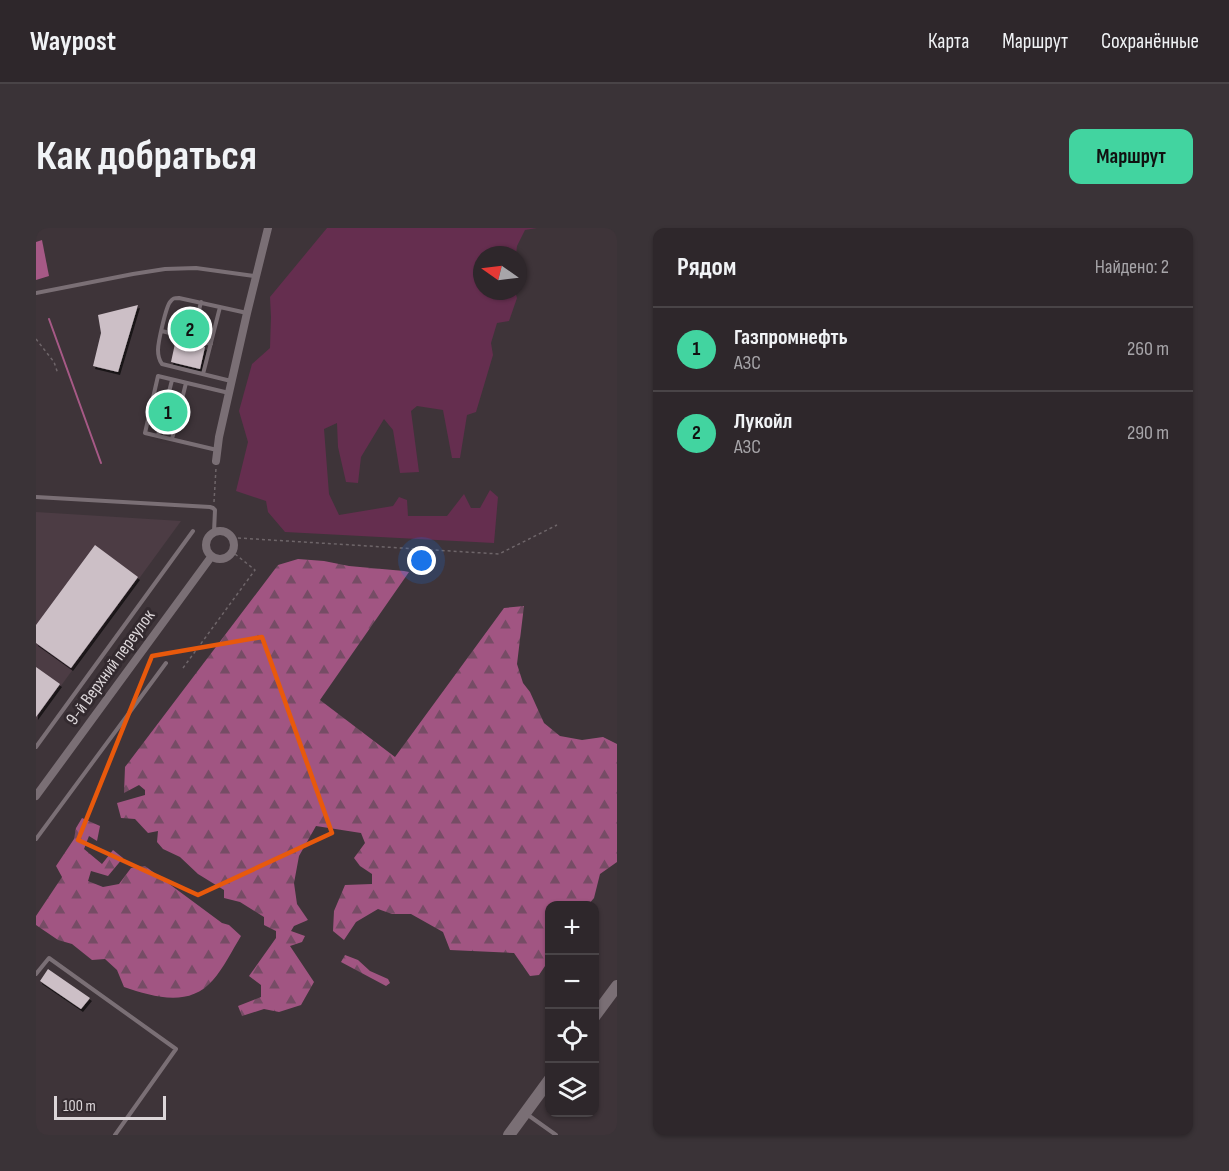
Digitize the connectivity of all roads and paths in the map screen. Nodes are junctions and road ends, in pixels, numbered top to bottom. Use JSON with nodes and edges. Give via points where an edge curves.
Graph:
{"nodes":[{"id":1,"x":266,"y":230,"type":"edge"},
{"id":2,"x":255,"y":276,"type":"junction"},
{"id":3,"x":36,"y":293,"type":"edge"},
{"id":4,"x":201,"y":302,"type":"junction"},
{"id":5,"x":220,"y":307,"type":"junction"},
{"id":6,"x":247,"y":313,"type":"junction"},
{"id":7,"x":162,"y":331,"type":"junction"},
{"id":8,"x":36,"y":339,"type":"edge"},
{"id":9,"x":192,"y":339,"type":"junction"},
{"id":10,"x":211,"y":344,"type":"junction"},
{"id":11,"x":58,"y":374,"type":"dead end"},
{"id":12,"x":203,"y":374,"type":"junction"},
{"id":13,"x":172,"y":380,"type":"junction"},
{"id":14,"x":232,"y":381,"type":"junction"},
{"id":15,"x":186,"y":383,"type":"junction"},
{"id":16,"x":230,"y":393,"type":"junction"},
{"id":17,"x":158,"y":436,"type":"junction"},
{"id":18,"x":172,"y":440,"type":"junction"},
{"id":19,"x":217,"y":450,"type":"junction"},
{"id":20,"x":216,"y":461,"type":"joint"},
{"id":21,"x":36,"y":496,"type":"edge"},
{"id":22,"x":213,"y":508,"type":"junction"},
{"id":23,"x":557,"y":525,"type":"dead end"},
{"id":24,"x":193,"y":531,"type":"dead end"},
{"id":25,"x":214,"y":532,"type":"junction"},
{"id":26,"x":238,"y":538,"type":"dead end"},
{"id":27,"x":235,"y":554,"type":"dead end"},
{"id":28,"x":211,"y":557,"type":"junction"},
{"id":29,"x":166,"y":663,"type":"dead end"},
{"id":30,"x":183,"y":668,"type":"dead end"},
{"id":31,"x":36,"y":747,"type":"edge"},
{"id":32,"x":36,"y":796,"type":"edge"},
{"id":33,"x":36,"y":827,"type":"edge"},
{"id":34,"x":42,"y":831,"type":"junction"},
{"id":35,"x":36,"y":839,"type":"edge"},
{"id":36,"x":36,"y":975,"type":"edge"},
{"id":37,"x":617,"y":986,"type":"edge"},
{"id":38,"x":599,"y":1010,"type":"edge"},
{"id":39,"x":545,"y":1085,"type":"edge"},
{"id":40,"x":525,"y":1113,"type":"junction"},
{"id":41,"x":115,"y":1135,"type":"edge"},
{"id":42,"x":509,"y":1135,"type":"edge"},
{"id":43,"x":556,"y":1135,"type":"edge"}],
"edges":[{"from":1,"to":2,"type":"street"},
{"from":2,"to":3,"type":"lane","via":[[165,268]]},
{"from":2,"to":6,"type":"street"},
{"from":4,"to":5,"type":"lane"},
{"from":4,"to":7,"type":"lane","via":[[173,298],[168,303]]},
{"from":4,"to":9,"type":"lane"},
{"from":5,"to":6,"type":"lane"},
{"from":5,"to":10,"type":"lane"},
{"from":6,"to":14,"type":"street"},
{"from":7,"to":9,"type":"lane"},
{"from":7,"to":12,"type":"lane","via":[[158,350],[162,364]]},
{"from":8,"to":11,"type":"path"},
{"from":9,"to":10,"type":"lane"},
{"from":10,"to":12,"type":"lane"},
{"from":12,"to":14,"type":"lane"},
{"from":13,"to":15,"type":"lane"},
{"from":13,"to":17,"type":"lane"},
{"from":13,"to":17,"type":"lane","via":[[158,376],[145,433]]},
{"from":14,"to":16,"type":"street"},
{"from":15,"to":16,"type":"lane"},
{"from":15,"to":18,"type":"lane"},
{"from":16,"to":19,"type":"street"},
{"from":17,"to":18,"type":"lane"},
{"from":18,"to":19,"type":"lane"},
{"from":19,"to":20,"type":"street"},
{"from":20,"to":22,"type":"path"},
{"from":21,"to":22,"type":"lane"},
{"from":22,"to":25,"type":"lane"},
{"from":23,"to":26,"type":"path","via":[[500,554]]},
{"from":24,"to":31,"type":"lane"},
{"from":25,"to":28,"type":"street","via":[[206,541]]},
{"from":25,"to":28,"type":"street","via":[[231,535],[234,547],[223,560]]},
{"from":27,"to":30,"type":"path","via":[[255,570]]},
{"from":28,"to":32,"type":"street","name":"9-й Верхний переулок"},
{"from":29,"to":34,"type":"lane"},
{"from":33,"to":34,"type":"lane"},
{"from":34,"to":35,"type":"lane"},
{"from":36,"to":41,"type":"lane","via":[[49,958],[176,1049]]},
{"from":37,"to":38,"type":"street"},
{"from":39,"to":40,"type":"street"},
{"from":40,"to":42,"type":"street"},
{"from":40,"to":43,"type":"lane"}]}
